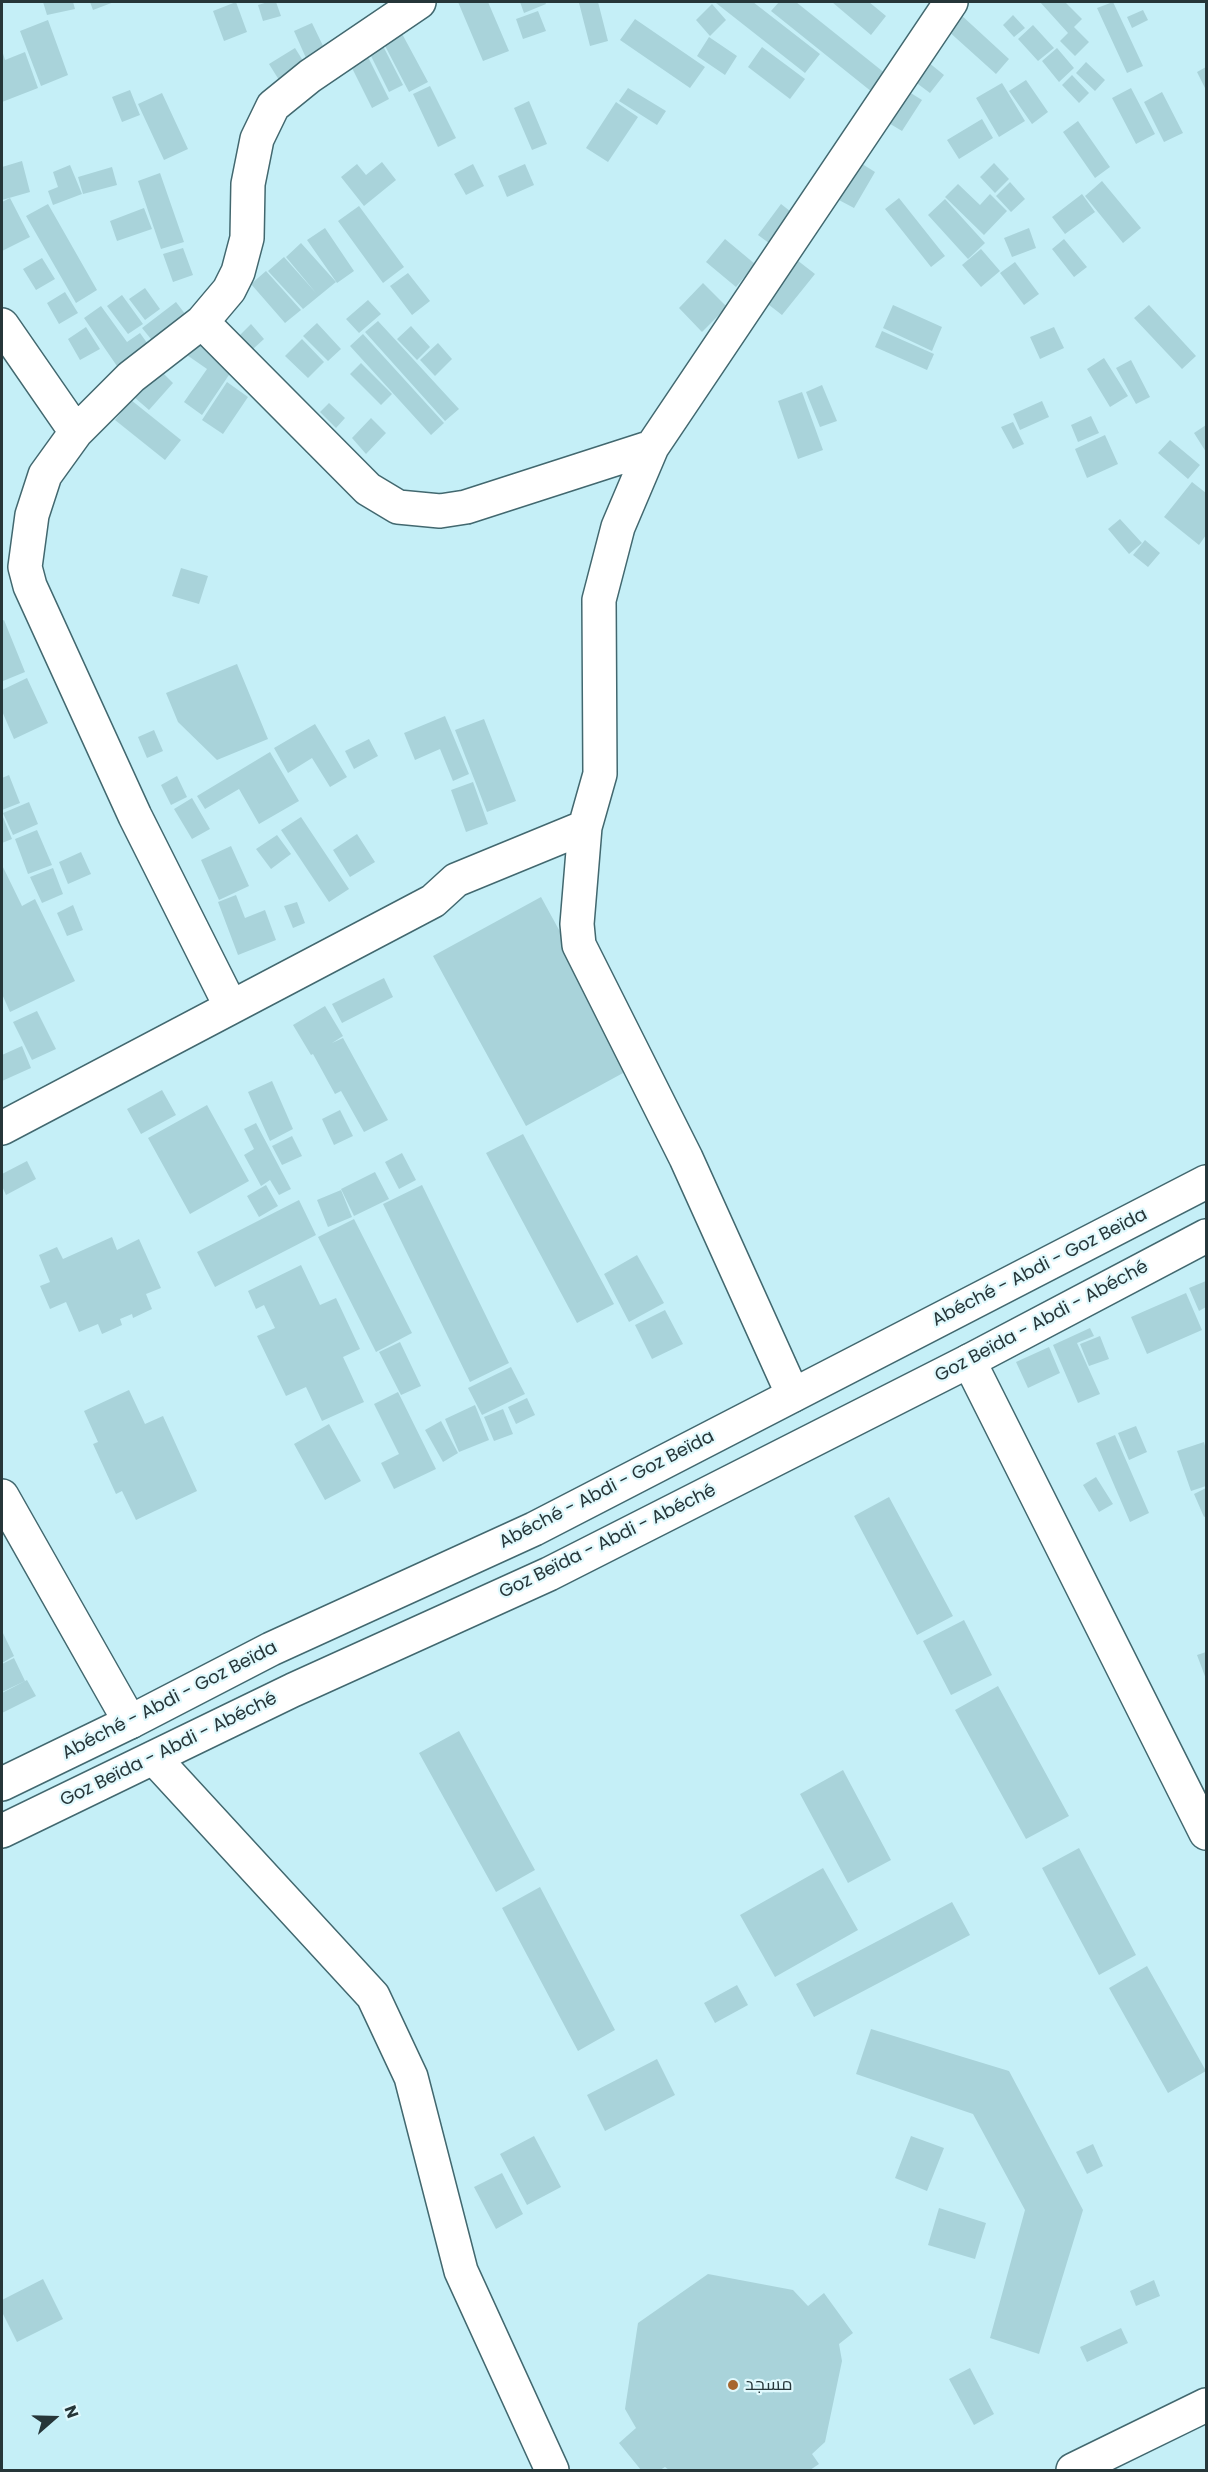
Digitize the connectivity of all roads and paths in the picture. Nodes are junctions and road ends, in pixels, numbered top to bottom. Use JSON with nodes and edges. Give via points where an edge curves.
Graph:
{"nodes":[{"id":1,"x":419,"y":2,"type":"edge"},
{"id":2,"x":951,"y":2,"type":"edge"},
{"id":3,"x":202,"y":322,"type":"junction"},
{"id":4,"x":2,"y":325,"type":"edge"},
{"id":5,"x":76,"y":432,"type":"junction"},
{"id":6,"x":651,"y":447,"type":"junction"},
{"id":7,"x":585,"y":827,"type":"junction"},
{"id":8,"x":231,"y":1007,"type":"junction"},
{"id":9,"x":2,"y":1128,"type":"edge"},
{"id":10,"x":1206,"y":1182,"type":"edge"},
{"id":11,"x":1206,"y":1236,"type":"edge"},
{"id":12,"x":969,"y":1361,"type":"junction"},
{"id":13,"x":793,"y":1395,"type":"junction"},
{"id":14,"x":2,"y":1496,"type":"edge"},
{"id":15,"x":271,"y":1649,"type":"junction"},
{"id":16,"x":293,"y":1690,"type":"junction"},
{"id":17,"x":130,"y":1722,"type":"junction"},
{"id":18,"x":154,"y":1758,"type":"junction"},
{"id":19,"x":2,"y":1784,"type":"edge"},
{"id":20,"x":2,"y":1832,"type":"edge"},
{"id":21,"x":1206,"y":1833,"type":"edge"},
{"id":22,"x":1206,"y":2405,"type":"edge"},
{"id":23,"x":552,"y":2470,"type":"edge"},
{"id":24,"x":1073,"y":2470,"type":"edge"}],
"edges":[{"from":1,"to":3,"type":"street","via":[[273,106],[257,138],[248,184],[247,238],[238,272],[229,290]]},
{"from":2,"to":6,"type":"street"},
{"from":3,"to":5,"type":"street","via":[[131,377]]},
{"from":3,"to":6,"type":"street","via":[[368,489],[398,507],[440,511],[466,507]]},
{"from":4,"to":5,"type":"street"},
{"from":5,"to":8,"type":"street","via":[[45,475],[32,515],[25,567],[30,586],[135,816]]},
{"from":6,"to":7,"type":"street","via":[[618,527],[599,600],[600,774]]},
{"from":7,"to":8,"type":"street","via":[[456,880],[433,901]]},
{"from":7,"to":13,"type":"street","via":[[577,924],[579,945],[686,1158]]},
{"from":8,"to":9,"type":"street"},
{"from":10,"to":13,"type":"street","name":"Abéché - Abdi - Goz Beïda"},
{"from":11,"to":12,"type":"street","name":"Goz Beïda - Abdi - Abéché"},
{"from":12,"to":16,"type":"street","name":"Goz Beïda - Abdi - Abéché","via":[[549,1574]]},
{"from":12,"to":21,"type":"street"},
{"from":13,"to":15,"type":"street","name":"Abéché - Abdi - Goz Beïda","via":[[534,1529]]},
{"from":14,"to":17,"type":"street"},
{"from":15,"to":16,"type":"street"},
{"from":15,"to":17,"type":"street","name":"Abéché - Abdi - Goz Beïda"},
{"from":16,"to":18,"type":"street","name":"Goz Beïda - Abdi - Abéché"},
{"from":17,"to":19,"type":"street","name":"Abéché - Abdi - Goz Beïda"},
{"from":18,"to":20,"type":"street","name":"Goz Beïda - Abdi - Abéché"},
{"from":18,"to":23,"type":"street","via":[[373,1996],[411,2077],[461,2271]]},
{"from":22,"to":24,"type":"street"}]}
